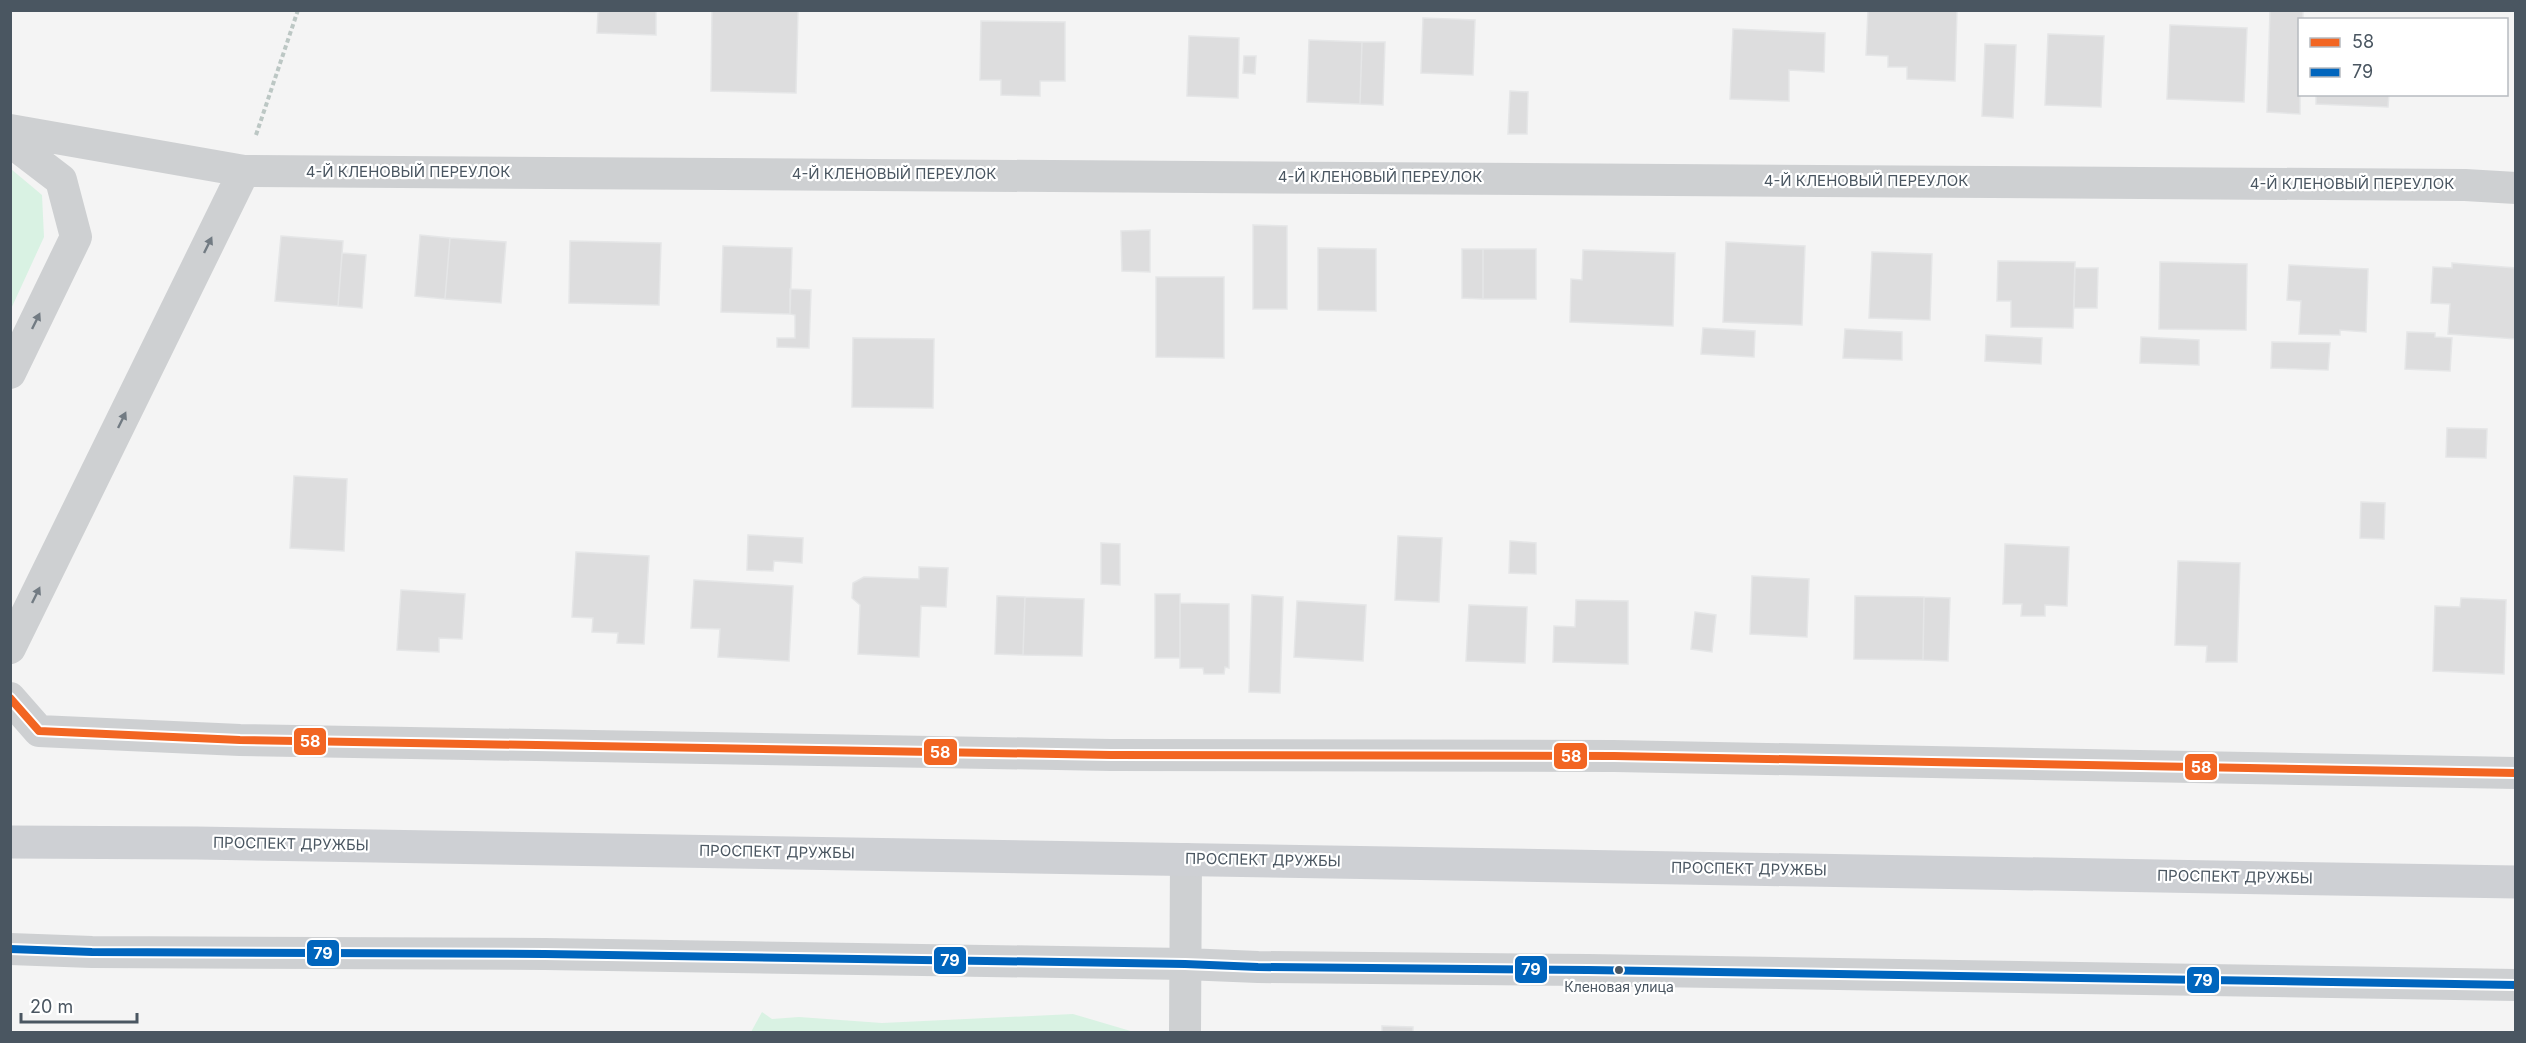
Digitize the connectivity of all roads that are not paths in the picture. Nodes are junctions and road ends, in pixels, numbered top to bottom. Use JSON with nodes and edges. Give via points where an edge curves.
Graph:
{"nodes":[{"id":1,"x":10,"y":130,"type":"edge"},
{"id":2,"x":10,"y":141,"type":"edge"},
{"id":3,"x":244,"y":171,"type":"junction"},
{"id":4,"x":2516,"y":188,"type":"edge"},
{"id":5,"x":10,"y":374,"type":"edge"},
{"id":6,"x":10,"y":648,"type":"edge"},
{"id":7,"x":10,"y":698,"type":"edge"},
{"id":8,"x":2516,"y":773,"type":"edge"},
{"id":9,"x":10,"y":842,"type":"edge"},
{"id":10,"x":1186,"y":859,"type":"junction"},
{"id":11,"x":2516,"y":882,"type":"edge"},
{"id":12,"x":10,"y":949,"type":"edge"},
{"id":13,"x":1185,"y":964,"type":"junction"},
{"id":14,"x":2516,"y":985,"type":"edge"},
{"id":15,"x":1185,"y":1032,"type":"edge"}],
"edges":[{"from":1,"to":3,"type":"street","name":"4-Й КЛЕНОВЫЙ ПЕРЕУЛОК"},
{"from":5,"to":2,"type":"street","one_way":true,"via":[[76,237],[62,180]]},
{"from":3,"to":4,"type":"street","name":"4-Й КЛЕНОВЫЙ ПЕРЕУЛОК"},
{"from":6,"to":3,"type":"street","one_way":true},
{"from":7,"to":8,"type":"street","via":[[39,732],[240,740],[1111,755],[1614,756]]},
{"from":9,"to":10,"type":"main road","name":"ПРОСПЕКТ ДРУЖБЫ"},
{"from":10,"to":11,"type":"main road","name":"ПРОСПЕКТ ДРУЖБЫ"},
{"from":10,"to":13,"type":"street"},
{"from":12,"to":13,"type":"street"},
{"from":13,"to":14,"type":"street"},
{"from":13,"to":15,"type":"street"}]}
